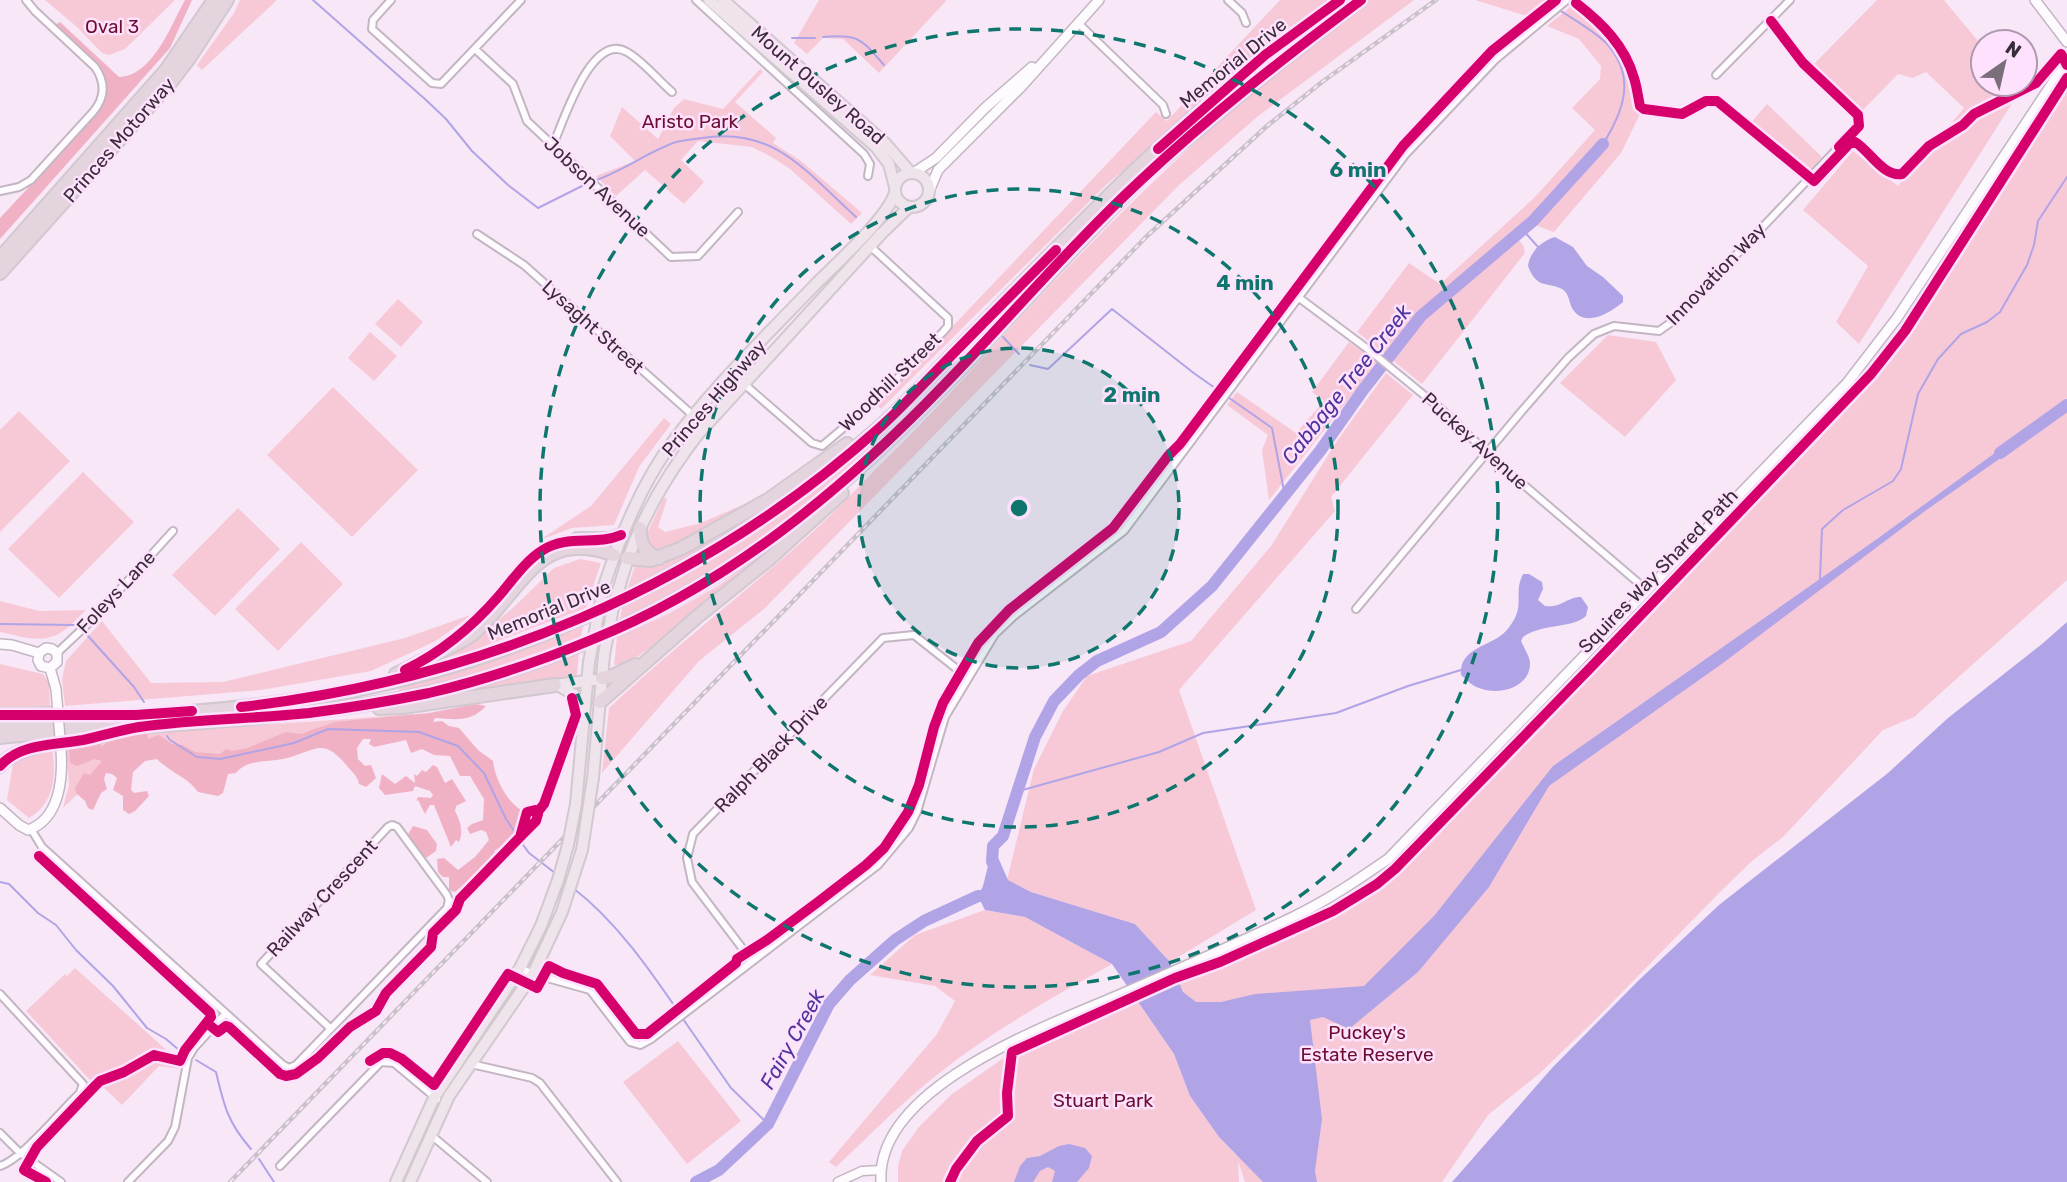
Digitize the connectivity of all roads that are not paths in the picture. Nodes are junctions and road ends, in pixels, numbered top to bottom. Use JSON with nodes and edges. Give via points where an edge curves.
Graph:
{"nodes":[{"id":1,"x":26,"y":0,"type":"edge"},
{"id":2,"x":214,"y":0,"type":"edge"},
{"id":3,"x":227,"y":0,"type":"edge"},
{"id":4,"x":391,"y":0,"type":"edge"},
{"id":5,"x":521,"y":0,"type":"edge"},
{"id":6,"x":696,"y":0,"type":"edge"},
{"id":7,"x":709,"y":0,"type":"edge"},
{"id":8,"x":723,"y":0,"type":"edge"},
{"id":9,"x":1100,"y":0,"type":"edge"},
{"id":10,"x":1228,"y":0,"type":"edge"},
{"id":11,"x":1340,"y":0,"type":"edge"},
{"id":12,"x":1361,"y":0,"type":"edge"},
{"id":13,"x":1566,"y":0,"type":"edge"},
{"id":14,"x":1790,"y":0,"type":"edge"},
{"id":15,"x":2035,"y":0,"type":"edge"},
{"id":16,"x":1771,"y":22,"type":"junction"},
{"id":17,"x":1078,"y":23,"type":"junction"},
{"id":18,"x":1246,"y":23,"type":"dead end"},
{"id":19,"x":2067,"y":42,"type":"edge"},
{"id":20,"x":475,"y":49,"type":"junction"},
{"id":21,"x":1045,"y":58,"type":"junction"},
{"id":22,"x":2067,"y":61,"type":"edge"},
{"id":23,"x":1716,"y":75,"type":"dead end"},
{"id":24,"x":671,"y":92,"type":"dead end"},
{"id":25,"x":1166,"y":114,"type":"dead end"},
{"id":26,"x":848,"y":122,"type":"junction"},
{"id":27,"x":832,"y":124,"type":"junction"},
{"id":28,"x":553,"y":145,"type":"junction"},
{"id":29,"x":913,"y":173,"type":"junction"},
{"id":30,"x":868,"y":176,"type":"dead end"},
{"id":31,"x":895,"y":190,"type":"junction"},
{"id":32,"x":930,"y":190,"type":"junction"},
{"id":33,"x":0,"y":191,"type":"edge"},
{"id":34,"x":909,"y":207,"type":"junction"},
{"id":35,"x":738,"y":212,"type":"dead end"},
{"id":36,"x":477,"y":234,"type":"dead end"},
{"id":37,"x":870,"y":246,"type":"junction"},
{"id":38,"x":0,"y":258,"type":"edge"},
{"id":39,"x":0,"y":273,"type":"edge"},
{"id":40,"x":1298,"y":297,"type":"junction"},
{"id":41,"x":743,"y":363,"type":"junction"},
{"id":42,"x":942,"y":365,"type":"junction"},
{"id":43,"x":747,"y":379,"type":"junction"},
{"id":44,"x":944,"y":386,"type":"junction"},
{"id":45,"x":694,"y":416,"type":"junction"},
{"id":46,"x":705,"y":426,"type":"junction"},
{"id":47,"x":1488,"y":454,"type":"junction"},
{"id":48,"x":640,"y":528,"type":"junction"},
{"id":49,"x":173,"y":531,"type":"dead end"},
{"id":50,"x":621,"y":535,"type":"junction"},
{"id":51,"x":614,"y":555,"type":"junction"},
{"id":52,"x":627,"y":558,"type":"junction"},
{"id":53,"x":659,"y":558,"type":"junction"},
{"id":54,"x":1648,"y":591,"type":"junction"},
{"id":55,"x":1356,"y":609,"type":"dead end"},
{"id":56,"x":0,"y":644,"type":"edge"},
{"id":57,"x":443,"y":650,"type":"junction"},
{"id":58,"x":657,"y":652,"type":"junction"},
{"id":59,"x":39,"y":653,"type":"junction"},
{"id":60,"x":57,"y":653,"type":"junction"},
{"id":61,"x":50,"y":668,"type":"junction"},
{"id":62,"x":967,"y":677,"type":"junction"},
{"id":63,"x":602,"y":678,"type":"junction"},
{"id":64,"x":588,"y":680,"type":"junction"},
{"id":65,"x":555,"y":685,"type":"junction"},
{"id":66,"x":346,"y":692,"type":"junction"},
{"id":67,"x":600,"y":702,"type":"junction"},
{"id":68,"x":313,"y":712,"type":"junction"},
{"id":69,"x":584,"y":713,"type":"junction"},
{"id":70,"x":0,"y":715,"type":"edge"},
{"id":71,"x":136,"y":721,"type":"junction"},
{"id":72,"x":0,"y":726,"type":"edge"},
{"id":73,"x":0,"y":737,"type":"edge"},
{"id":74,"x":0,"y":766,"type":"edge"},
{"id":75,"x":0,"y":808,"type":"edge"},
{"id":76,"x":31,"y":829,"type":"junction"},
{"id":77,"x":752,"y":961,"type":"junction"},
{"id":78,"x":520,"y":968,"type":"junction"},
{"id":79,"x":533,"y":974,"type":"junction"},
{"id":80,"x":0,"y":994,"type":"edge"},
{"id":81,"x":225,"y":1014,"type":"junction"},
{"id":82,"x":330,"y":1028,"type":"junction"},
{"id":83,"x":469,"y":1064,"type":"junction"},
{"id":84,"x":435,"y":1098,"type":"junction"},
{"id":85,"x":444,"y":1105,"type":"junction"},
{"id":86,"x":419,"y":1130,"type":"junction"},
{"id":87,"x":0,"y":1133,"type":"edge"},
{"id":88,"x":431,"y":1135,"type":"junction"},
{"id":89,"x":20,"y":1153,"type":"junction"},
{"id":90,"x":0,"y":1166,"type":"edge"},
{"id":91,"x":280,"y":1166,"type":"dead end"},
{"id":92,"x":881,"y":1170,"type":"junction"},
{"id":93,"x":61,"y":1182,"type":"edge"},
{"id":94,"x":128,"y":1182,"type":"edge"},
{"id":95,"x":396,"y":1182,"type":"edge"},
{"id":96,"x":410,"y":1182,"type":"edge"},
{"id":97,"x":487,"y":1182,"type":"edge"},
{"id":98,"x":617,"y":1182,"type":"edge"},
{"id":99,"x":838,"y":1182,"type":"edge"},
{"id":100,"x":881,"y":1182,"type":"edge"}],
"edges":[{"from":1,"to":33,"type":"street","via":[[95,67],[103,93],[93,112],[31,180]]},
{"from":2,"to":38,"type":"highway","name":"Princes Motorway","via":[[167,69]]},
{"from":3,"to":39,"type":"highway","name":"Princes Motorway","via":[[171,82]]},
{"from":4,"to":20,"type":"street","via":[[373,20],[372,29],[432,83],[441,84]]},
{"from":5,"to":20,"type":"street"},
{"from":6,"to":27,"type":"street","name":"Mount Ousley Road"},
{"from":7,"to":26,"type":"main road","name":"Mount Ousley Road"},
{"from":8,"to":29,"type":"main road","name":"Mount Ousley Road"},
{"from":9,"to":17,"type":"main road"},
{"from":10,"to":18,"type":"street"},
{"from":11,"to":42,"type":"highway","name":"Memorial Drive","via":[[1265,55],[1162,145]]},
{"from":12,"to":44,"type":"highway","name":"Memorial Drive","via":[[1254,81],[1140,181]]},
{"from":13,"to":40,"type":"street","via":[[1495,60],[1405,155]]},
{"from":14,"to":16,"type":"street"},
{"from":15,"to":19,"type":"main road"},
{"from":16,"to":23,"type":"street"},
{"from":16,"to":47,"type":"street","name":"Innovation Way","via":[[1803,63],[1858,115],[1858,126],[1673,321],[1659,331],[1615,326],[1594,334],[1568,358]]},
{"from":17,"to":21,"type":"main road"},
{"from":17,"to":25,"type":"street","via":[[1163,105]]},
{"from":20,"to":28,"type":"street","name":"Jobson Avenue","via":[[513,84],[527,121]]},
{"from":21,"to":29,"type":"main road","via":[[995,98],[936,158]]},
{"from":21,"to":32,"type":"main road","via":[[939,170]]},
{"from":22,"to":54,"type":"main road","via":[[1873,352]]},
{"from":24,"to":28,"type":"street","via":[[626,52],[615,48],[602,52],[586,71]]},
{"from":26,"to":27,"type":"street","name":"Mount Ousley Road"},
{"from":26,"to":31,"type":"main road","name":"Mount Ousley Road","via":[[886,159]]},
{"from":27,"to":30,"type":"street","name":"Mount Ousley Road","via":[[867,157]]},
{"from":28,"to":35,"type":"street","name":"Jobson Avenue","via":[[671,257],[698,256]]},
{"from":29,"to":31,"type":"main road","via":[[901,177]]},
{"from":29,"to":32,"type":"main road","via":[[926,179]]},
{"from":31,"to":34,"type":"main road","via":[[900,202]]},
{"from":31,"to":41,"type":"main road","name":"Princes Highway","via":[[883,216]]},
{"from":32,"to":34,"type":"main road","via":[[924,203]]},
{"from":34,"to":37,"type":"main road","name":"Princes Highway"},
{"from":36,"to":45,"type":"street","name":"Lysaght Street","via":[[524,265]]},
{"from":37,"to":43,"type":"main road","name":"Princes Highway"},
{"from":37,"to":43,"type":"street","name":"Woodhill Street","via":[[948,318],[943,332],[874,402],[822,446],[812,443]]},
{"from":40,"to":47,"type":"street","name":"Puckey Avenue","via":[[1415,388]]},
{"from":40,"to":62,"type":"street","via":[[1124,531],[1004,624]]},
{"from":41,"to":43,"type":"main road"},
{"from":41,"to":45,"type":"main road","name":"Princes Highway"},
{"from":42,"to":53,"type":"highway","via":[[812,471],[742,516]]},
{"from":42,"to":66,"type":"highway","name":"Memorial Drive","via":[[876,431],[811,484],[672,574],[533,637],[452,666]]},
{"from":43,"to":46,"type":"main road","name":"Princes Highway"},
{"from":44,"to":58,"type":"highway","via":[[838,496]]},
{"from":44,"to":68,"type":"highway","name":"Memorial Drive","via":[[798,519],[669,603],[595,639],[512,670],[429,693]]},
{"from":45,"to":46,"type":"street","name":"Lysaght Street"},
{"from":45,"to":50,"type":"main road","name":"Princes Highway","via":[[650,476]]},
{"from":46,"to":48,"type":"main road","name":"Princes Highway","via":[[674,466]]},
{"from":47,"to":54,"type":"street","name":"Puckey Avenue"},
{"from":47,"to":55,"type":"street","name":"Innovation Way"},
{"from":48,"to":52,"type":"main road","name":"Princes Highway"},
{"from":48,"to":53,"type":"highway","via":[[643,548]]},
{"from":49,"to":60,"type":"street","name":"Foleys Lane"},
{"from":50,"to":51,"type":"main road","name":"Princes Highway"},
{"from":50,"to":57,"type":"highway","via":[[565,541],[543,549]]},
{"from":51,"to":52,"type":"main road"},
{"from":51,"to":57,"type":"highway","via":[[576,547],[546,556],[478,630]]},
{"from":51,"to":64,"type":"main road","name":"Princes Highway","bridge":true,"via":[[603,589]]},
{"from":52,"to":53,"type":"highway"},
{"from":52,"to":63,"type":"main road","name":"Princes Highway","bridge":true,"via":[[613,608]]},
{"from":54,"to":92,"type":"main road","via":[[1388,859],[1325,901],[1016,1039],[970,1064],[923,1100],[893,1133]]},
{"from":56,"to":59,"type":"main road"},
{"from":57,"to":66,"type":"highway"},
{"from":58,"to":63,"type":"highway"},
{"from":58,"to":67,"type":"highway"},
{"from":59,"to":60,"type":"main road","via":[[46,648]]},
{"from":59,"to":61,"type":"main road","via":[[39,663]]},
{"from":60,"to":61,"type":"main road","via":[[57,662]]},
{"from":61,"to":76,"type":"main road","bridge":true,"via":[[56,689],[62,778],[57,796]]},
{"from":62,"to":77,"type":"street","via":[[945,717],[917,812],[895,847]]},
{"from":62,"to":77,"type":"street","name":"Ralph Black Drive","via":[[914,635],[883,638],[693,834],[687,858],[692,882]]},
{"from":63,"to":64,"type":"main road"},
{"from":63,"to":67,"type":"main road","name":"Princes Highway"},
{"from":64,"to":65,"type":"main road"},
{"from":64,"to":69,"type":"main road","name":"Princes Highway"},
{"from":65,"to":68,"type":"highway","via":[[403,707]]},
{"from":65,"to":69,"type":"main road","via":[[575,695]]},
{"from":66,"to":71,"type":"highway","name":"Memorial Drive"},
{"from":67,"to":79,"type":"main road","name":"Princes Highway","bridge":true,"via":[[582,850],[552,936]]},
{"from":68,"to":71,"type":"highway","name":"Memorial Drive"},
{"from":69,"to":78,"type":"main road","name":"Princes Highway","bridge":true,"via":[[568,845],[541,926]]},
{"from":70,"to":71,"type":"highway"},
{"from":71,"to":72,"type":"highway","name":"Memorial Drive"},
{"from":71,"to":73,"type":"highway","name":"Memorial Drive"},
{"from":71,"to":74,"type":"highway","via":[[86,739],[24,750]]},
{"from":75,"to":76,"type":"main road"},
{"from":76,"to":81,"type":"street","via":[[40,845]]},
{"from":77,"to":79,"type":"street","via":[[636,1045],[590,990]]},
{"from":78,"to":79,"type":"street"},
{"from":78,"to":84,"type":"main road","name":"Princes Highway"},
{"from":79,"to":83,"type":"main road","name":"Princes Highway"},
{"from":80,"to":89,"type":"street","via":[[83,1084],[80,1093]]},
{"from":81,"to":82,"type":"street","via":[[289,1068]]},
{"from":81,"to":94,"type":"street","via":[[188,1058],[171,1138]]},
{"from":82,"to":82,"type":"street","name":"Railway Crescent","via":[[447,908],[447,895],[392,825],[261,964]]},
{"from":83,"to":85,"type":"main road","name":"Princes Highway"},
{"from":83,"to":98,"type":"street","via":[[540,1083]]},
{"from":84,"to":85,"type":"street"},
{"from":84,"to":86,"type":"main road","name":"Princes Highway"},
{"from":84,"to":91,"type":"street","via":[[394,1063],[385,1061]]},
{"from":85,"to":88,"type":"main road","name":"Princes Highway"},
{"from":86,"to":88,"type":"main road"},
{"from":86,"to":95,"type":"main road","name":"Princes Highway"},
{"from":87,"to":89,"type":"street"},
{"from":88,"to":96,"type":"main road","name":"Princes Highway"},
{"from":88,"to":97,"type":"street"},
{"from":89,"to":90,"type":"street"},
{"from":89,"to":93,"type":"street"},
{"from":92,"to":99,"type":"street","via":[[862,1171]]},
{"from":92,"to":100,"type":"main road"}]}
